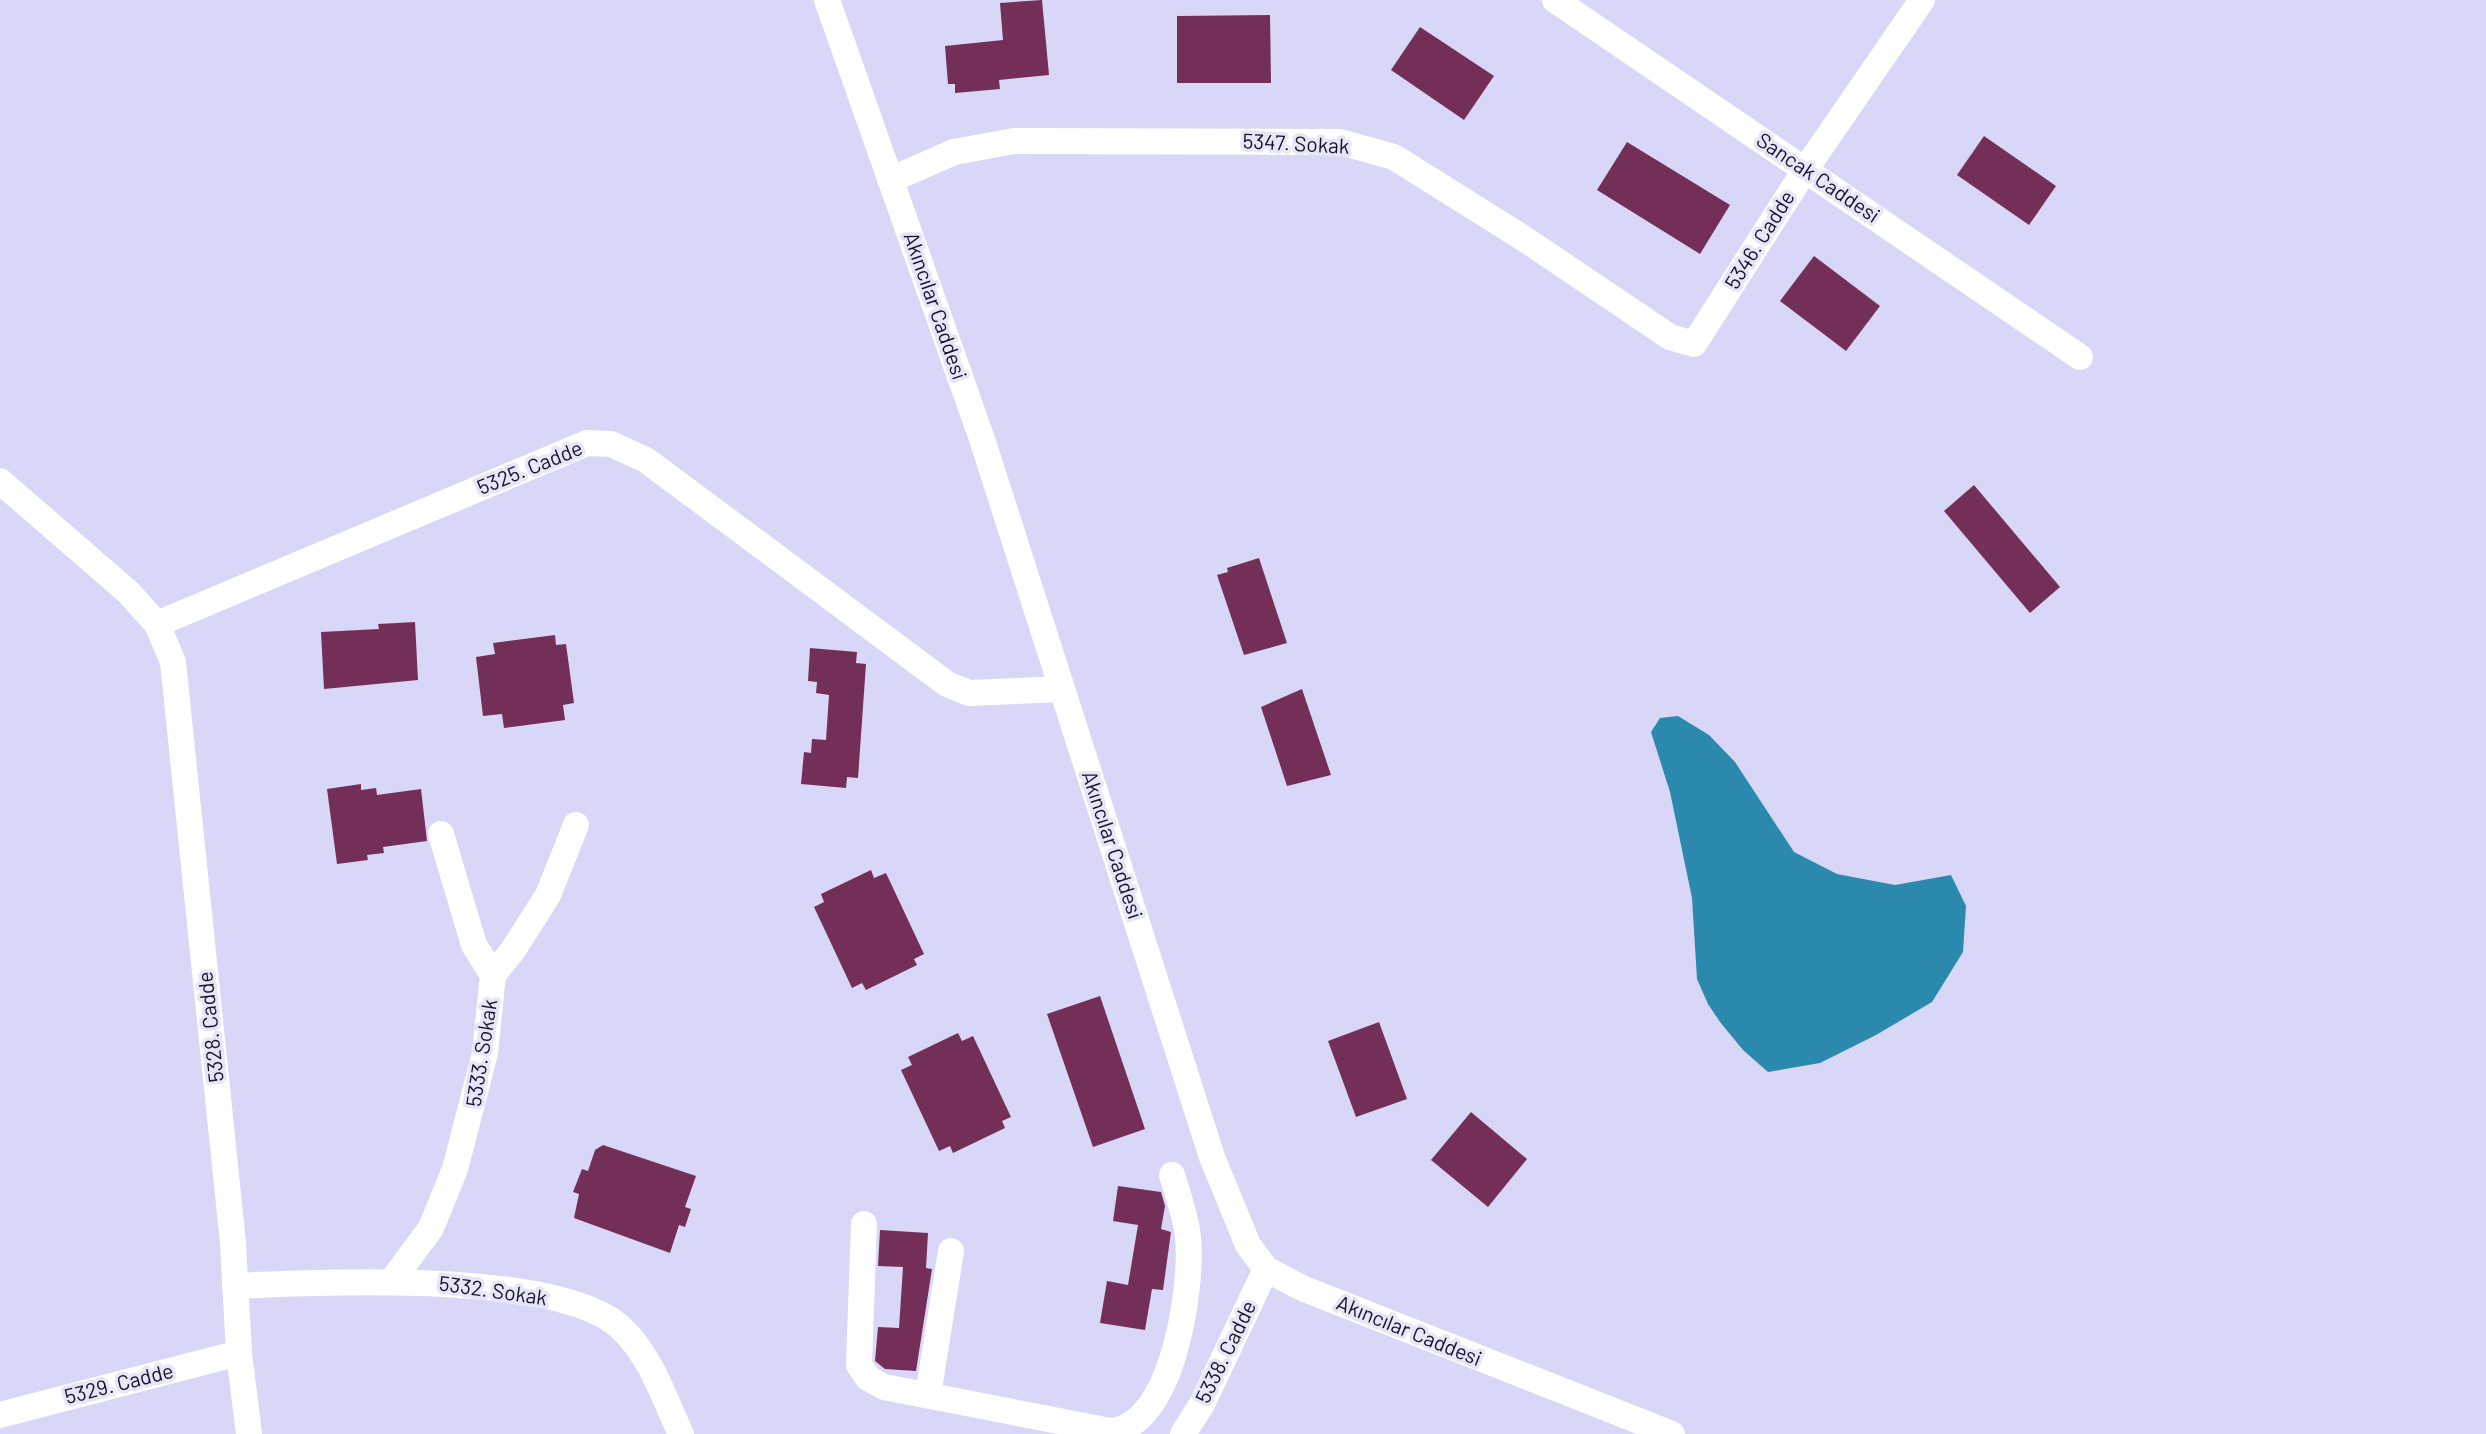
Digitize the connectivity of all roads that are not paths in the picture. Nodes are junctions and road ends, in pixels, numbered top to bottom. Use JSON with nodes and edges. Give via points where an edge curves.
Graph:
{"nodes":[{"id":1,"x":827,"y":0,"type":"edge"},
{"id":2,"x":1555,"y":0,"type":"edge"},
{"id":3,"x":1922,"y":0,"type":"edge"},
{"id":4,"x":1805,"y":170,"type":"junction"},
{"id":5,"x":890,"y":180,"type":"junction"},
{"id":6,"x":1695,"y":344,"type":"joint"},
{"id":7,"x":2080,"y":357,"type":"dead end"},
{"id":8,"x":0,"y":481,"type":"edge"},
{"id":9,"x":158,"y":624,"type":"junction"},
{"id":10,"x":1062,"y":689,"type":"junction"},
{"id":11,"x":576,"y":825,"type":"dead end"},
{"id":12,"x":441,"y":834,"type":"dead end"},
{"id":13,"x":493,"y":975,"type":"junction"},
{"id":14,"x":1172,"y":1175,"type":"dead end"},
{"id":15,"x":864,"y":1224,"type":"dead end"},
{"id":16,"x":951,"y":1251,"type":"dead end"},
{"id":17,"x":1266,"y":1269,"type":"junction"},
{"id":18,"x":391,"y":1282,"type":"junction"},
{"id":19,"x":235,"y":1286,"type":"junction"},
{"id":20,"x":239,"y":1353,"type":"junction"},
{"id":21,"x":928,"y":1395,"type":"junction"},
{"id":22,"x":1146,"y":1410,"type":"junction"},
{"id":23,"x":0,"y":1415,"type":"edge"},
{"id":24,"x":1184,"y":1432,"type":"edge"},
{"id":25,"x":249,"y":1434,"type":"edge"},
{"id":26,"x":681,"y":1434,"type":"edge"},
{"id":27,"x":1672,"y":1434,"type":"edge"}],
"edges":[{"from":1,"to":5,"type":"street","name":"Akıncılar Caddesi"},
{"from":2,"to":4,"type":"street","name":"Sancak Caddesi"},
{"from":3,"to":4,"type":"street","name":"5346. Cadde"},
{"from":4,"to":6,"type":"street","name":"5346. Cadde"},
{"from":4,"to":7,"type":"street","name":"Sancak Caddesi"},
{"from":5,"to":6,"type":"street","name":"5347. Sokak","via":[[954,152],[1014,141],[1340,142],[1394,157],[1670,337]]},
{"from":5,"to":10,"type":"street","name":"Akıncılar Caddesi","via":[[982,439]]},
{"from":8,"to":9,"type":"street","via":[[128,592]]},
{"from":9,"to":10,"type":"street","name":"5325. Cadde","via":[[587,443],[611,444],[646,460],[947,684],[969,693]]},
{"from":9,"to":19,"type":"street","name":"5328. Cadde","via":[[173,662]]},
{"from":10,"to":17,"type":"street","name":"Akıncılar Caddesi","via":[[1212,1157],[1248,1245]]},
{"from":11,"to":13,"type":"street","name":"5333. Sokak","via":[[548,895]]},
{"from":12,"to":13,"type":"street","via":[[474,945]]},
{"from":13,"to":18,"type":"street","name":"5333. Sokak","via":[[485,1053],[455,1169],[431,1228]]},
{"from":14,"to":22,"type":"street","via":[[1188,1237],[1184,1315],[1154,1401]]},
{"from":15,"to":21,"type":"street","via":[[859,1365],[868,1378],[884,1387]]},
{"from":16,"to":21,"type":"street"},
{"from":17,"to":24,"type":"street","name":"5338. Cadde","via":[[1202,1405]]},
{"from":17,"to":27,"type":"street","name":"Akıncılar Caddesi","via":[[1369,1317]]},
{"from":18,"to":19,"type":"street","name":"5332. Sokak"},
{"from":18,"to":26,"type":"street","name":"5332. Sokak","via":[[540,1296],[591,1307],[620,1327],[644,1354]]},
{"from":19,"to":20,"type":"street","name":"5328. Cadde"},
{"from":20,"to":23,"type":"street","name":"5329. Cadde"},
{"from":20,"to":25,"type":"street","name":"5328. Cadde"},
{"from":21,"to":22,"type":"street","via":[[1110,1430],[1135,1423]]},
{"from":22,"to":24,"type":"street"}]}
